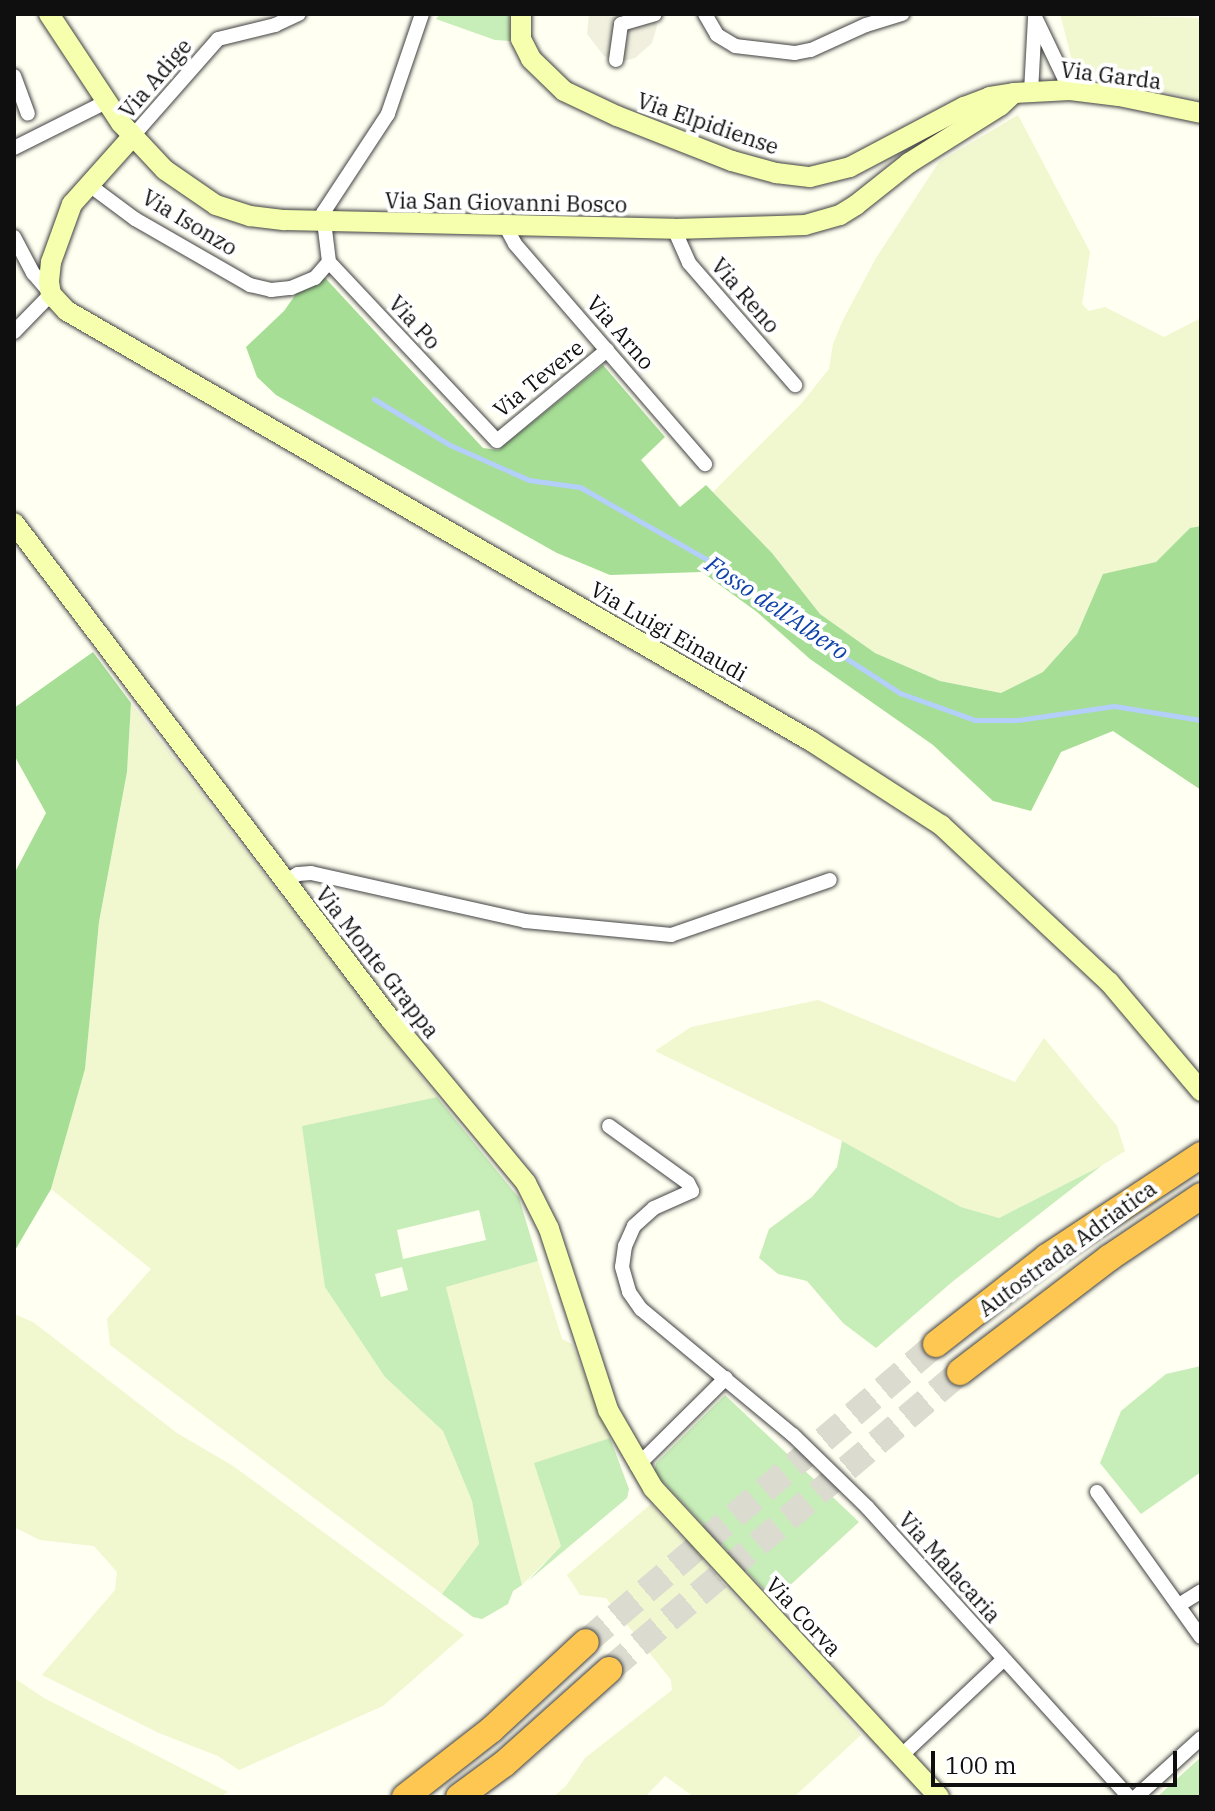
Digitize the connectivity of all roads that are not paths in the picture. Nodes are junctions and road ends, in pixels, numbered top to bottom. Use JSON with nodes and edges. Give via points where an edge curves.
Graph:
{"nodes":[{"id":1,"x":49,"y":14,"type":"edge"},
{"id":2,"x":299,"y":14,"type":"edge"},
{"id":3,"x":422,"y":14,"type":"edge"},
{"id":4,"x":521,"y":14,"type":"edge"},
{"id":5,"x":655,"y":14,"type":"edge"},
{"id":6,"x":705,"y":14,"type":"edge"},
{"id":7,"x":902,"y":14,"type":"edge"},
{"id":8,"x":1035,"y":15,"type":"edge"},
{"id":9,"x":616,"y":60,"type":"dead end"},
{"id":10,"x":14,"y":76,"type":"edge"},
{"id":11,"x":1070,"y":90,"type":"junction"},
{"id":12,"x":1023,"y":92,"type":"junction"},
{"id":13,"x":106,"y":102,"type":"junction"},
{"id":14,"x":1201,"y":113,"type":"edge"},
{"id":15,"x":28,"y":114,"type":"dead end"},
{"id":16,"x":132,"y":137,"type":"junction"},
{"id":17,"x":14,"y":148,"type":"edge"},
{"id":18,"x":88,"y":184,"type":"junction"},
{"id":19,"x":322,"y":223,"type":"junction"},
{"id":20,"x":506,"y":227,"type":"junction"},
{"id":21,"x":674,"y":229,"type":"junction"},
{"id":22,"x":14,"y":237,"type":"edge"},
{"id":23,"x":329,"y":262,"type":"junction"},
{"id":24,"x":44,"y":301,"type":"junction"},
{"id":25,"x":14,"y":332,"type":"edge"},
{"id":26,"x":607,"y":350,"type":"junction"},
{"id":27,"x":795,"y":385,"type":"dead end"},
{"id":28,"x":497,"y":441,"type":"joint"},
{"id":29,"x":705,"y":464,"type":"dead end"},
{"id":30,"x":14,"y":523,"type":"edge"},
{"id":31,"x":830,"y":880,"type":"dead end"},
{"id":32,"x":285,"y":882,"type":"junction"},
{"id":33,"x":1201,"y":1091,"type":"edge"},
{"id":34,"x":609,"y":1126,"type":"dead end"},
{"id":35,"x":1201,"y":1155,"type":"edge"},
{"id":36,"x":1201,"y":1196,"type":"edge"},
{"id":37,"x":936,"y":1344,"type":"tunnel mouth"},
{"id":38,"x":960,"y":1372,"type":"tunnel mouth"},
{"id":39,"x":726,"y":1378,"type":"junction"},
{"id":40,"x":637,"y":1466,"type":"junction"},
{"id":41,"x":1097,"y":1492,"type":"dead end"},
{"id":42,"x":1201,"y":1591,"type":"edge"},
{"id":43,"x":1179,"y":1605,"type":"junction"},
{"id":44,"x":1201,"y":1637,"type":"edge"},
{"id":45,"x":586,"y":1642,"type":"tunnel mouth"},
{"id":46,"x":1004,"y":1659,"type":"junction"},
{"id":47,"x":609,"y":1670,"type":"tunnel mouth"},
{"id":48,"x":1201,"y":1738,"type":"edge"},
{"id":49,"x":901,"y":1756,"type":"junction"},
{"id":50,"x":405,"y":1797,"type":"edge"},
{"id":51,"x":459,"y":1797,"type":"edge"},
{"id":52,"x":939,"y":1797,"type":"edge"},
{"id":53,"x":1129,"y":1797,"type":"edge"},
{"id":54,"x":1136,"y":1797,"type":"edge"}],
"edges":[{"from":1,"to":13,"type":"street","name":"Via San Giovanni Bosco"},
{"from":2,"to":16,"type":"street","name":"Via Adige","via":[[218,39]]},
{"from":3,"to":19,"type":"street","via":[[388,114],[328,203]]},
{"from":4,"to":12,"type":"street","name":"Via Elpidiense","via":[[521,39],[531,59],[564,91],[732,161],[776,173],[810,177],[850,167],[964,107]]},
{"from":5,"to":9,"type":"street","via":[[621,24]]},
{"from":6,"to":7,"type":"street","via":[[717,35],[735,46],[795,53]]},
{"from":8,"to":11,"type":"street"},
{"from":8,"to":12,"type":"street"},
{"from":10,"to":15,"type":"street"},
{"from":11,"to":12,"type":"street","name":"Via Garda"},
{"from":11,"to":14,"type":"street","name":"Via Garda"},
{"from":12,"to":21,"type":"street","name":"Via San Giovanni Bosco","via":[[840,215],[805,225]]},
{"from":13,"to":16,"type":"street","name":"Via San Giovanni Bosco"},
{"from":13,"to":17,"type":"street"},
{"from":16,"to":18,"type":"street"},
{"from":16,"to":19,"type":"street","name":"Via San Giovanni Bosco","via":[[176,179],[216,205],[250,216]]},
{"from":18,"to":23,"type":"street","name":"Via Isonzo","via":[[135,219],[250,285],[291,288],[315,278]]},
{"from":18,"to":24,"type":"street","via":[[72,204],[51,262]]},
{"from":19,"to":20,"type":"street","name":"Via San Giovanni Bosco"},
{"from":19,"to":23,"type":"street"},
{"from":20,"to":21,"type":"street","name":"Via San Giovanni Bosco"},
{"from":20,"to":26,"type":"street","name":"Via Arno"},
{"from":21,"to":27,"type":"street","name":"Via Reno","via":[[689,263]]},
{"from":22,"to":24,"type":"street"},
{"from":23,"to":28,"type":"street","name":"Via Po"},
{"from":24,"to":25,"type":"street"},
{"from":24,"to":33,"type":"street","name":"Via Luigi Einaudi","via":[[797,733],[941,825],[1109,982]]},
{"from":26,"to":28,"type":"street","name":"Via Tevere"},
{"from":26,"to":29,"type":"street","name":"Via Arno"},
{"from":30,"to":32,"type":"street","name":"Via Monte Grappa"},
{"from":31,"to":32,"type":"street","via":[[671,935],[525,921],[311,873]]},
{"from":32,"to":40,"type":"street","name":"Via Monte Grappa","via":[[526,1183],[553,1239],[608,1410]]},
{"from":34,"to":39,"type":"street","name":"Via Malacaria","via":[[692,1191],[654,1208],[634,1226],[622,1267],[629,1292],[641,1309]]},
{"from":35,"to":37,"type":"highway","name":"Autostrada Adriatica","via":[[1047,1257]]},
{"from":36,"to":38,"type":"highway","name":"Autostrada Adriatica","via":[[1109,1258]]},
{"from":39,"to":40,"type":"street"},
{"from":39,"to":46,"type":"street","name":"Via Malacaria","via":[[867,1507]]},
{"from":40,"to":49,"type":"street","name":"Via Corva"},
{"from":41,"to":43,"type":"street"},
{"from":42,"to":43,"type":"street"},
{"from":43,"to":44,"type":"street"},
{"from":45,"to":50,"type":"highway","via":[[491,1730]]},
{"from":46,"to":49,"type":"street"},
{"from":46,"to":53,"type":"street","name":"Via Malacaria"},
{"from":47,"to":51,"type":"highway"},
{"from":48,"to":54,"type":"street"},
{"from":49,"to":52,"type":"street","name":"Via Corva"}]}
